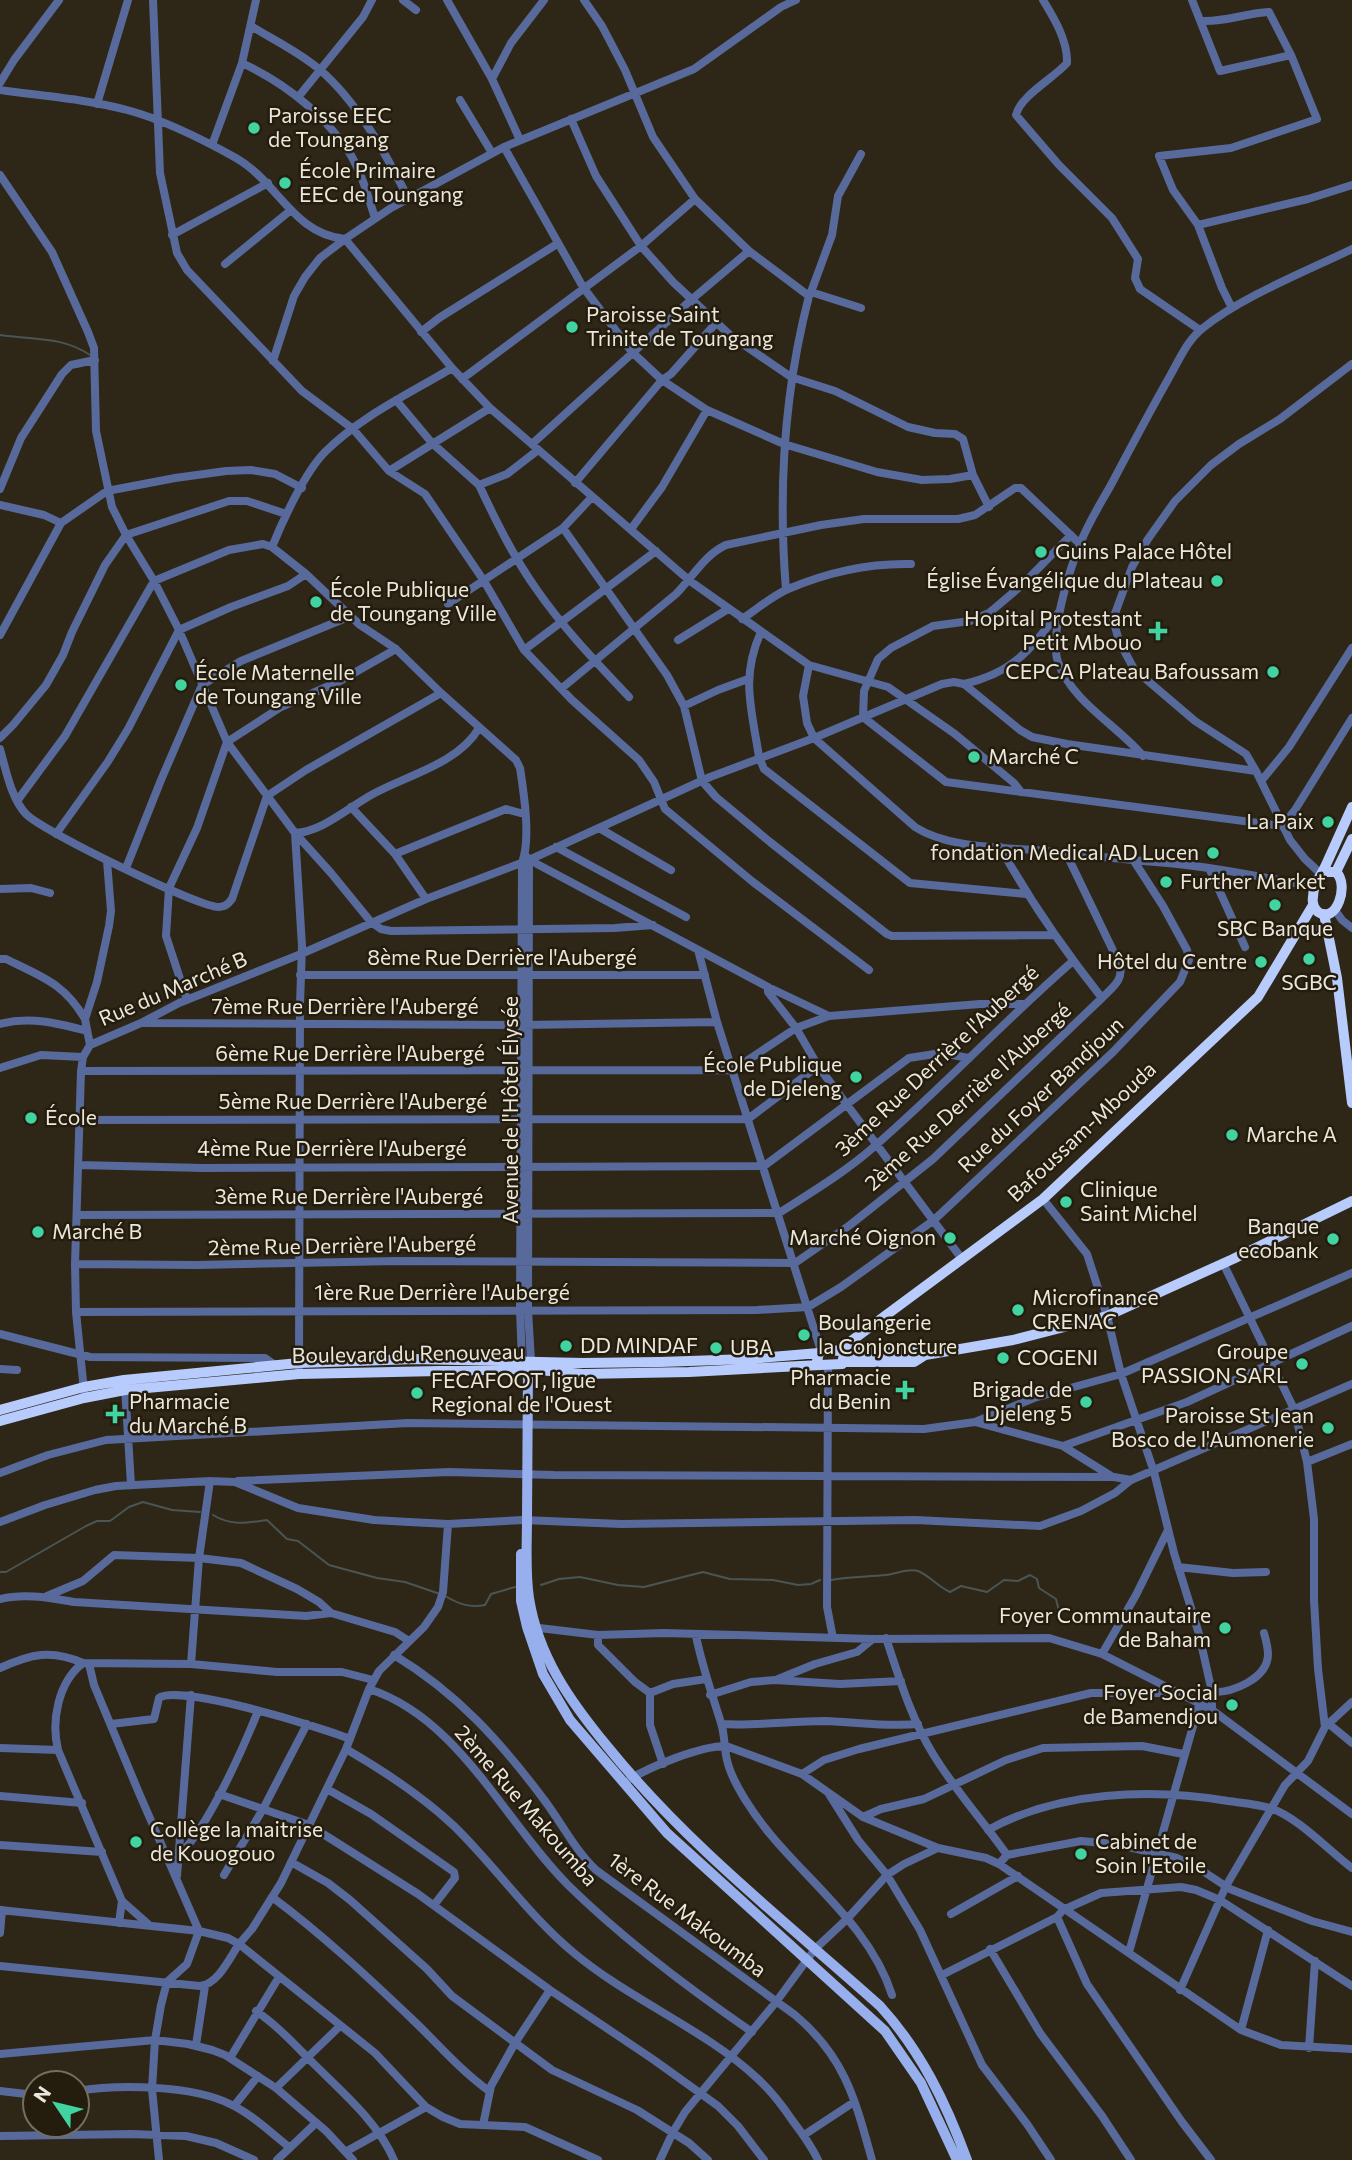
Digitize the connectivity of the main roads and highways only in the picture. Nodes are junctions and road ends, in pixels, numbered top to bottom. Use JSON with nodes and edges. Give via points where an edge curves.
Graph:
{"nodes":[{"id":1,"x":1351,"y":813,"type":"edge"},
{"id":2,"x":1352,"y":839,"type":"edge"},
{"id":3,"x":1336,"y":872,"type":"junction"},
{"id":4,"x":1322,"y":873,"type":"junction"},
{"id":5,"x":1348,"y":885,"type":"edge"},
{"id":6,"x":1313,"y":905,"type":"junction"},
{"id":7,"x":1329,"y":912,"type":"junction"},
{"id":8,"x":1326,"y":929,"type":"junction"},
{"id":9,"x":1296,"y":931,"type":"junction"},
{"id":10,"x":1348,"y":1029,"type":"edge"},
{"id":11,"x":1352,"y":1103,"type":"edge"},
{"id":12,"x":1352,"y":1201,"type":"edge"},
{"id":13,"x":842,"y":1355,"type":"junction"},
{"id":14,"x":822,"y":1359,"type":"junction"},
{"id":15,"x":526,"y":1365,"type":"junction"},
{"id":16,"x":299,"y":1369,"type":"junction"},
{"id":17,"x":124,"y":1385,"type":"junction"},
{"id":18,"x":84,"y":1392,"type":"junction"},
{"id":19,"x":0,"y":1410,"type":"edge"},
{"id":20,"x":0,"y":1421,"type":"edge"},
{"id":21,"x":628,"y":1780,"type":"junction"},
{"id":22,"x":957,"y":2160,"type":"edge"},
{"id":23,"x":967,"y":2160,"type":"edge"}],
"edges":[{"from":1,"to":4,"type":"highway"},
{"from":2,"to":3,"type":"highway"},
{"from":3,"to":4,"type":"highway"},
{"from":3,"to":5,"type":"highway"},
{"from":4,"to":6,"type":"highway"},
{"from":5,"to":7,"type":"highway"},
{"from":6,"to":7,"type":"highway","via":[[1319,912]]},
{"from":6,"to":9,"type":"highway","name":"Bafoussam-Mbouda"},
{"from":7,"to":8,"type":"highway"},
{"from":8,"to":9,"type":"highway"},
{"from":8,"to":10,"type":"highway"},
{"from":9,"to":13,"type":"highway","name":"Bafoussam-Mbouda","via":[[1258,997],[1043,1199]]},
{"from":10,"to":11,"type":"highway"},
{"from":12,"to":13,"type":"highway","via":[[1107,1316],[925,1355],[914,1362]]},
{"from":13,"to":14,"type":"highway"},
{"from":13,"to":14,"type":"highway","via":[[841,1366]]},
{"from":14,"to":15,"type":"highway","name":"Boulevard du Renouveau","via":[[603,1368]]},
{"from":15,"to":16,"type":"highway","name":"Boulevard du Renouveau"},
{"from":15,"to":21,"type":"main road","via":[[525,1520],[531,1627],[556,1678]]},
{"from":16,"to":17,"type":"highway","name":"Boulevard du Renouveau"},
{"from":16,"to":17,"type":"highway","name":"Boulevard du Renouveau","via":[[275,1365]]},
{"from":17,"to":18,"type":"highway","name":"Boulevard du Renouveau"},
{"from":18,"to":19,"type":"highway"},
{"from":18,"to":20,"type":"highway","name":"Boulevard du Renouveau"},
{"from":21,"to":22,"type":"main road","via":[[667,1833],[886,2031],[921,2083]]},
{"from":21,"to":23,"type":"main road","via":[[880,2006],[917,2053],[941,2095]]}]}
